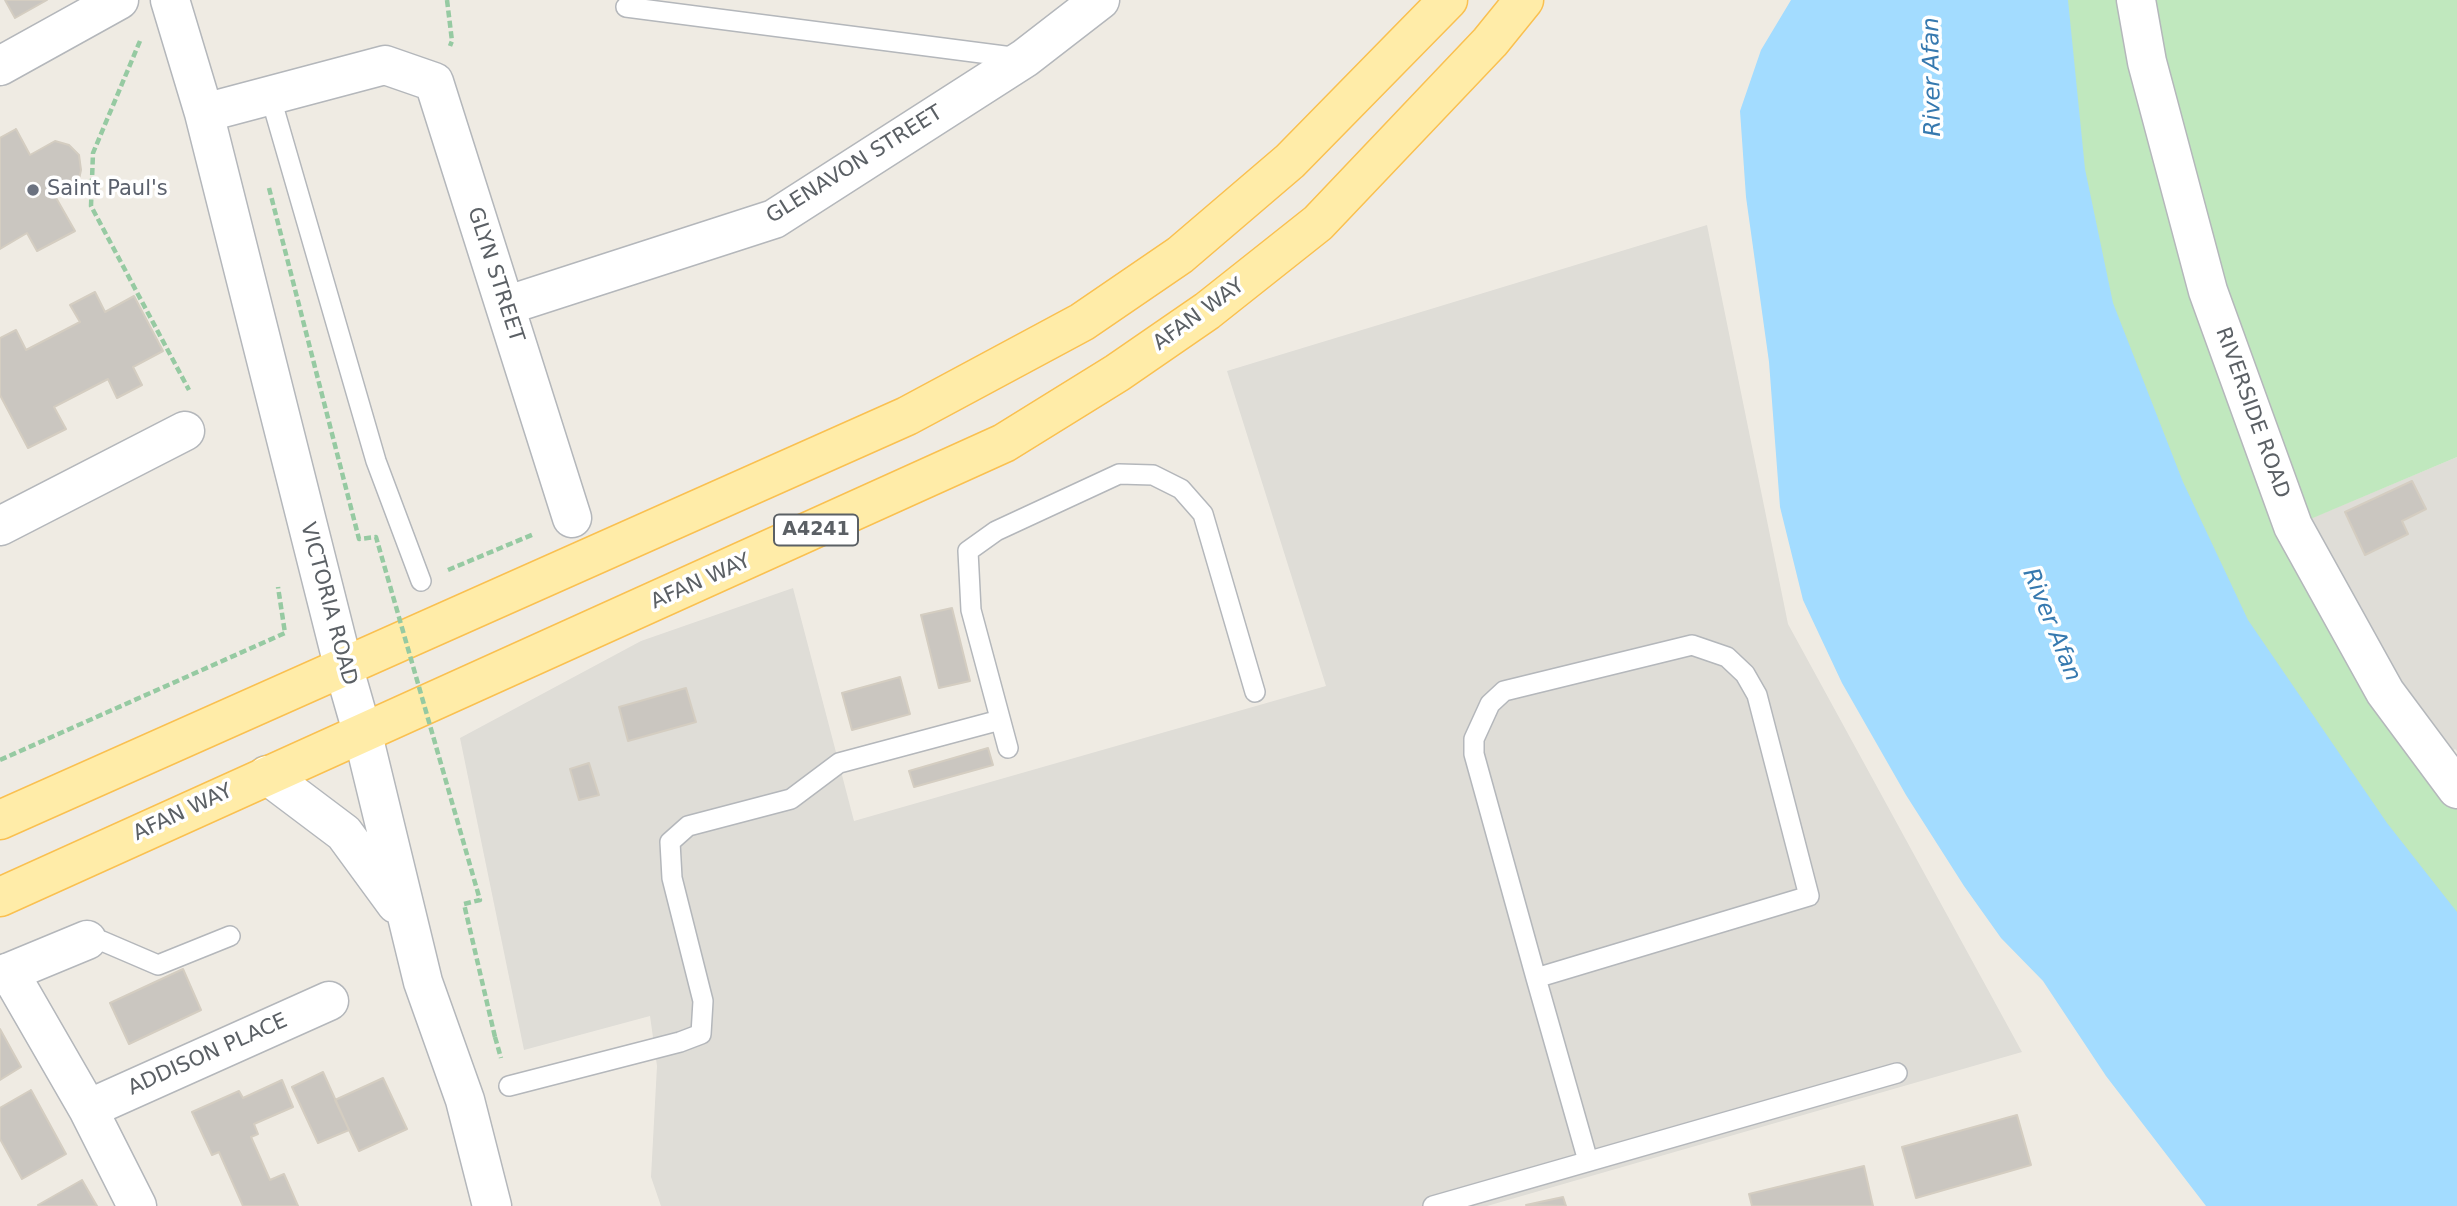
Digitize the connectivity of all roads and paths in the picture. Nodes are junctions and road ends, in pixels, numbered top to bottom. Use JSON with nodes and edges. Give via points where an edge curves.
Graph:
{"nodes":[{"id":1,"x":119,"y":0,"type":"edge"},
{"id":2,"x":1100,"y":0,"type":"edge"},
{"id":3,"x":1448,"y":0,"type":"edge"},
{"id":4,"x":1524,"y":0,"type":"edge"},
{"id":5,"x":2136,"y":0,"type":"edge"},
{"id":6,"x":626,"y":7,"type":"dead end"},
{"id":7,"x":172,"y":8,"type":"edge"},
{"id":8,"x":1025,"y":58,"type":"junction"},
{"id":9,"x":0,"y":66,"type":"edge"},
{"id":10,"x":270,"y":95,"type":"junction"},
{"id":11,"x":204,"y":113,"type":"junction"},
{"id":12,"x":269,"y":188,"type":"dead end"},
{"id":13,"x":505,"y":306,"type":"junction"},
{"id":14,"x":186,"y":431,"type":"joint"},
{"id":15,"x":572,"y":518,"type":"dead end"},
{"id":16,"x":0,"y":526,"type":"edge"},
{"id":17,"x":278,"y":581,"type":"dead end"},
{"id":18,"x":421,"y":581,"type":"dead end"},
{"id":19,"x":344,"y":669,"type":"junction"},
{"id":20,"x":1255,"y":692,"type":"dead end"},
{"id":21,"x":1000,"y":720,"type":"junction"},
{"id":22,"x":363,"y":735,"type":"junction"},
{"id":23,"x":1008,"y":748,"type":"dead end"},
{"id":24,"x":0,"y":760,"type":"edge"},
{"id":25,"x":267,"y":775,"type":"junction"},
{"id":26,"x":2457,"y":789,"type":"edge"},
{"id":27,"x":0,"y":820,"type":"edge"},
{"id":28,"x":0,"y":897,"type":"edge"},
{"id":29,"x":406,"y":917,"type":"junction"},
{"id":30,"x":230,"y":936,"type":"dead end"},
{"id":31,"x":86,"y":940,"type":"joint"},
{"id":32,"x":5,"y":974,"type":"edge"},
{"id":33,"x":1536,"y":978,"type":"junction"},
{"id":34,"x":329,"y":1001,"type":"dead end"},
{"id":35,"x":495,"y":1037,"type":"dead end"},
{"id":36,"x":1897,"y":1073,"type":"dead end"},
{"id":37,"x":509,"y":1086,"type":"dead end"},
{"id":38,"x":88,"y":1109,"type":"junction"},
{"id":39,"x":1588,"y":1161,"type":"junction"},
{"id":40,"x":137,"y":1206,"type":"edge"},
{"id":41,"x":492,"y":1206,"type":"edge"},
{"id":42,"x":1433,"y":1206,"type":"edge"}],
"edges":[{"from":1,"to":9,"type":"street"},
{"from":2,"to":8,"type":"street","name":"GLENAVON STREET"},
{"from":3,"to":19,"type":"main road","via":[[1290,161],[1180,256],[1082,322],[907,416]]},
{"from":4,"to":22,"type":"main road","name":"AFAN WAY","number":"A4241","via":[[1490,42],[1318,223],[1207,311],[1117,373],[1004,443]]},
{"from":5,"to":26,"type":"street","name":"RIVERSIDE ROAD","via":[[2147,62],[2208,291],[2294,526],[2385,692]]},
{"from":6,"to":8,"type":"lane"},
{"from":7,"to":11,"type":"street","name":"VICTORIA ROAD"},
{"from":7,"to":14,"type":"path","via":[[144,33],[93,153],[91,206],[205,421]]},
{"from":8,"to":13,"type":"street","name":"GLENAVON STREET","via":[[774,219]]},
{"from":10,"to":11,"type":"street"},
{"from":10,"to":13,"type":"street","name":"GLYN STREET","via":[[385,65],[434,82]]},
{"from":10,"to":18,"type":"lane","via":[[376,461]]},
{"from":11,"to":19,"type":"street","name":"VICTORIA ROAD"},
{"from":12,"to":35,"type":"path","bridge":true,"via":[[359,539],[376,537],[480,900],[464,904]]},
{"from":13,"to":15,"type":"street","name":"GLYN STREET"},
{"from":14,"to":16,"type":"street"},
{"from":17,"to":24,"type":"path","via":[[285,633]]},
{"from":19,"to":22,"type":"street","name":"VICTORIA ROAD"},
{"from":19,"to":27,"type":"main road"},
{"from":20,"to":21,"type":"lane","via":[[1203,514],[1181,489],[1153,475],[1119,474],[996,531],[968,551],[971,610]]},
{"from":21,"to":23,"type":"lane"},
{"from":21,"to":37,"type":"lane","via":[[839,763],[791,799],[688,827],[670,842],[672,878],[703,1001],[701,1034]]},
{"from":22,"to":25,"type":"main road","name":"AFAN WAY","number":"A4241"},
{"from":22,"to":29,"type":"street","name":"VICTORIA ROAD"},
{"from":25,"to":28,"type":"main road","name":"AFAN WAY","number":"A4241"},
{"from":25,"to":29,"type":"street","via":[[344,833]]},
{"from":29,"to":41,"type":"street","name":"VICTORIA ROAD","via":[[423,982],[465,1100]]},
{"from":30,"to":31,"type":"lane","via":[[158,965],[102,941]]},
{"from":31,"to":32,"type":"street"},
{"from":32,"to":38,"type":"street"},
{"from":33,"to":33,"type":"lane","via":[[1474,754],[1480,720],[1504,691],[1692,645],[1727,657],[1745,674],[1757,695],[1809,896]]},
{"from":33,"to":39,"type":"lane"},
{"from":34,"to":38,"type":"street","name":"ADDISON PLACE"},
{"from":36,"to":39,"type":"lane"},
{"from":38,"to":40,"type":"street"},
{"from":39,"to":42,"type":"lane"}]}
